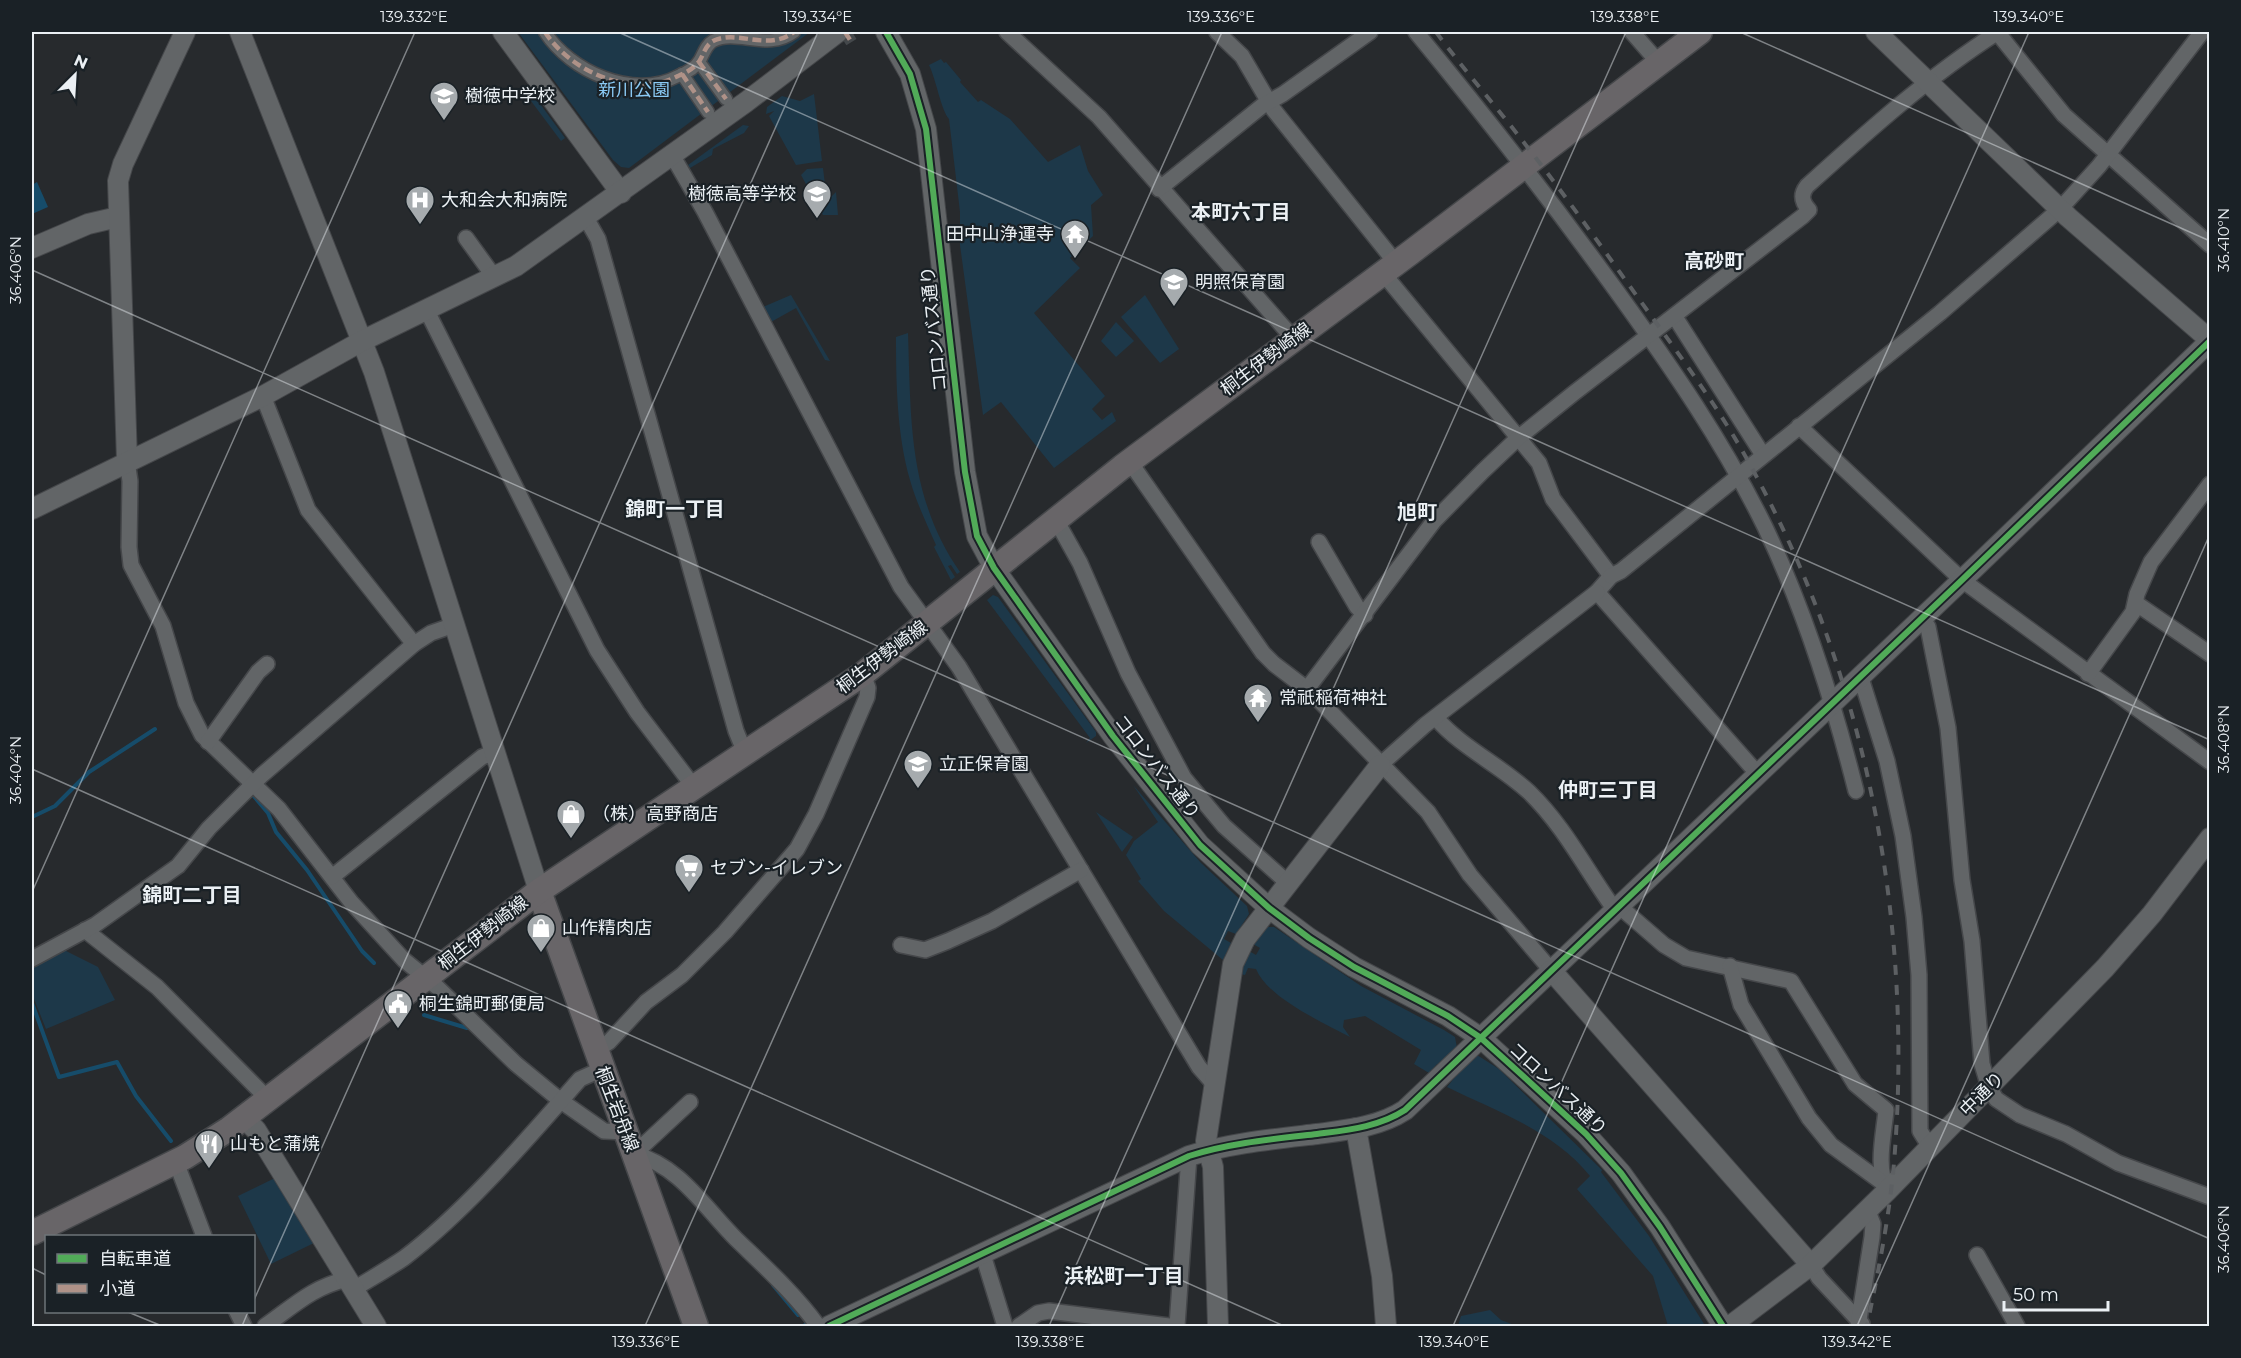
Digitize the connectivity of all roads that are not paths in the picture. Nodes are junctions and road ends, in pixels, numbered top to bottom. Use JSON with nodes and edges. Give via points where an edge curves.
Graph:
{"nodes":[{"id":1,"x":184,"y":32,"type":"edge"},
{"id":2,"x":240,"y":32,"type":"edge"},
{"id":3,"x":503,"y":32,"type":"edge"},
{"id":4,"x":544,"y":32,"type":"edge"},
{"id":5,"x":794,"y":32,"type":"edge"},
{"id":6,"x":838,"y":32,"type":"edge"},
{"id":7,"x":886,"y":32,"type":"edge"},
{"id":8,"x":1007,"y":32,"type":"edge"},
{"id":9,"x":1217,"y":32,"type":"edge"},
{"id":10,"x":1370,"y":32,"type":"edge"},
{"id":11,"x":1416,"y":32,"type":"edge"},
{"id":12,"x":1632,"y":32,"type":"edge"},
{"id":13,"x":1700,"y":32,"type":"edge"},
{"id":14,"x":1876,"y":32,"type":"edge"},
{"id":15,"x":1997,"y":32,"type":"edge"},
{"id":16,"x":2202,"y":32,"type":"edge"},
{"id":17,"x":699,"y":62,"type":"junction"},
{"id":18,"x":1659,"y":63,"type":"junction"},
{"id":19,"x":682,"y":74,"type":"junction"},
{"id":20,"x":1929,"y":80,"type":"junction"},
{"id":21,"x":726,"y":99,"type":"dead end"},
{"id":22,"x":1269,"y":102,"type":"junction"},
{"id":23,"x":708,"y":112,"type":"dead end"},
{"id":24,"x":672,"y":155,"type":"junction"},
{"id":25,"x":2107,"y":155,"type":"junction"},
{"id":26,"x":1525,"y":166,"type":"junction"},
{"id":27,"x":1159,"y":189,"type":"junction"},
{"id":28,"x":621,"y":193,"type":"junction"},
{"id":29,"x":2060,"y":209,"type":"junction"},
{"id":30,"x":118,"y":217,"type":"junction"},
{"id":31,"x":586,"y":218,"type":"junction"},
{"id":32,"x":466,"y":238,"type":"dead end"},
{"id":33,"x":2210,"y":245,"type":"edge"},
{"id":34,"x":32,"y":248,"type":"edge"},
{"id":35,"x":1390,"y":268,"type":"junction"},
{"id":36,"x":495,"y":278,"type":"junction"},
{"id":37,"x":427,"y":310,"type":"junction"},
{"id":38,"x":1675,"y":317,"type":"junction"},
{"id":39,"x":1649,"y":336,"type":"junction"},
{"id":40,"x":1293,"y":338,"type":"junction"},
{"id":41,"x":2210,"y":340,"type":"edge"},
{"id":42,"x":363,"y":341,"type":"junction"},
{"id":43,"x":263,"y":396,"type":"junction"},
{"id":44,"x":1799,"y":426,"type":"junction"},
{"id":45,"x":1518,"y":438,"type":"junction"},
{"id":46,"x":1762,"y":454,"type":"junction"},
{"id":47,"x":127,"y":461,"type":"junction"},
{"id":48,"x":1130,"y":462,"type":"junction"},
{"id":49,"x":1738,"y":476,"type":"junction"},
{"id":50,"x":2210,"y":484,"type":"edge"},
{"id":51,"x":32,"y":509,"type":"edge"},
{"id":52,"x":1056,"y":520,"type":"junction"},
{"id":53,"x":1319,"y":542,"type":"dead end"},
{"id":54,"x":994,"y":568,"type":"junction"},
{"id":55,"x":1611,"y":576,"type":"junction"},
{"id":56,"x":1962,"y":580,"type":"junction"},
{"id":57,"x":1597,"y":592,"type":"junction"},
{"id":58,"x":2137,"y":604,"type":"junction"},
{"id":59,"x":1365,"y":615,"type":"junction"},
{"id":60,"x":1922,"y":618,"type":"junction"},
{"id":61,"x":927,"y":623,"type":"junction"},
{"id":62,"x":454,"y":625,"type":"junction"},
{"id":63,"x":414,"y":644,"type":"junction"},
{"id":64,"x":2210,"y":654,"type":"edge"},
{"id":65,"x":267,"y":664,"type":"dead end"},
{"id":66,"x":863,"y":674,"type":"junction"},
{"id":67,"x":2088,"y":674,"type":"junction"},
{"id":68,"x":1860,"y":675,"type":"junction"},
{"id":69,"x":1307,"y":689,"type":"junction"},
{"id":70,"x":1833,"y":701,"type":"junction"},
{"id":71,"x":1436,"y":718,"type":"junction"},
{"id":72,"x":207,"y":742,"type":"junction"},
{"id":73,"x":495,"y":752,"type":"junction"},
{"id":74,"x":745,"y":753,"type":"junction"},
{"id":75,"x":2210,"y":762,"type":"edge"},
{"id":76,"x":1380,"y":765,"type":"junction"},
{"id":77,"x":1757,"y":773,"type":"junction"},
{"id":78,"x":252,"y":785,"type":"junction"},
{"id":79,"x":694,"y":788,"type":"junction"},
{"id":80,"x":1856,"y":791,"type":"dead end"},
{"id":81,"x":2210,"y":838,"type":"edge"},
{"id":82,"x":1081,"y":870,"type":"junction"},
{"id":83,"x":332,"y":877,"type":"junction"},
{"id":84,"x":1288,"y":883,"type":"junction"},
{"id":85,"x":539,"y":891,"type":"junction"},
{"id":86,"x":1269,"y":908,"type":"junction"},
{"id":87,"x":1617,"y":908,"type":"junction"},
{"id":88,"x":85,"y":930,"type":"junction"},
{"id":89,"x":901,"y":945,"type":"dead end"},
{"id":90,"x":32,"y":959,"type":"edge"},
{"id":91,"x":1730,"y":966,"type":"junction"},
{"id":92,"x":1551,"y":970,"type":"junction"},
{"id":93,"x":425,"y":978,"type":"junction"},
{"id":94,"x":1475,"y":1044,"type":"junction"},
{"id":95,"x":599,"y":1060,"type":"junction"},
{"id":96,"x":1213,"y":1083,"type":"junction"},
{"id":97,"x":1989,"y":1087,"type":"junction"},
{"id":98,"x":269,"y":1100,"type":"junction"},
{"id":99,"x":561,"y":1101,"type":"junction"},
{"id":100,"x":690,"y":1102,"type":"dead end"},
{"id":101,"x":244,"y":1118,"type":"junction"},
{"id":102,"x":1356,"y":1128,"type":"junction"},
{"id":103,"x":630,"y":1143,"type":"junction"},
{"id":104,"x":1930,"y":1147,"type":"junction"},
{"id":105,"x":1198,"y":1153,"type":"junction"},
{"id":106,"x":176,"y":1162,"type":"junction"},
{"id":107,"x":1886,"y":1187,"type":"junction"},
{"id":108,"x":2210,"y":1197,"type":"edge"},
{"id":109,"x":1868,"y":1209,"type":"junction"},
{"id":110,"x":32,"y":1233,"type":"edge"},
{"id":111,"x":204,"y":1235,"type":"edge"},
{"id":112,"x":983,"y":1255,"type":"junction"},
{"id":113,"x":1977,"y":1255,"type":"dead end"},
{"id":114,"x":1811,"y":1265,"type":"junction"},
{"id":115,"x":350,"y":1284,"type":"junction"},
{"id":116,"x":1860,"y":1324,"type":"edge"},
{"id":117,"x":265,"y":1326,"type":"edge"},
{"id":118,"x":376,"y":1326,"type":"edge"},
{"id":119,"x":696,"y":1326,"type":"edge"},
{"id":120,"x":818,"y":1326,"type":"edge"},
{"id":121,"x":829,"y":1326,"type":"edge"},
{"id":122,"x":1005,"y":1326,"type":"edge"},
{"id":123,"x":1019,"y":1326,"type":"edge"},
{"id":124,"x":1169,"y":1326,"type":"edge"},
{"id":125,"x":1177,"y":1326,"type":"edge"},
{"id":126,"x":1218,"y":1326,"type":"edge"},
{"id":127,"x":1386,"y":1326,"type":"edge"},
{"id":128,"x":1723,"y":1326,"type":"edge"},
{"id":129,"x":1730,"y":1326,"type":"edge"},
{"id":130,"x":2017,"y":1326,"type":"edge"}],
"edges":[{"from":1,"to":30,"type":"street","via":[[123,164],[118,181]]},
{"from":2,"to":42,"type":"street"},
{"from":3,"to":28,"type":"street"},
{"from":4,"to":19,"type":"street","via":[[575,63],[609,78],[641,84]]},
{"from":5,"to":17,"type":"street","via":[[771,41],[714,41],[706,47]]},
{"from":6,"to":24,"type":"street"},
{"from":7,"to":54,"type":"street","name":"コロンバス通り","via":[[910,74],[926,129],[964,472],[977,536]]},
{"from":8,"to":27,"type":"street","via":[[1094,111]]},
{"from":9,"to":22,"type":"street","via":[[1242,56]]},
{"from":10,"to":22,"type":"street"},
{"from":11,"to":26,"type":"street"},
{"from":12,"to":18,"type":"street"},
{"from":13,"to":18,"type":"main road","name":"桐生伊勢崎線"},
{"from":14,"to":20,"type":"street"},
{"from":15,"to":20,"type":"street"},
{"from":15,"to":25,"type":"street","via":[[2064,116]]},
{"from":16,"to":25,"type":"street"},
{"from":17,"to":19,"type":"street"},
{"from":17,"to":21,"type":"street"},
{"from":18,"to":26,"type":"main road","name":"桐生伊勢崎線"},
{"from":19,"to":23,"type":"street"},
{"from":20,"to":29,"type":"street"},
{"from":20,"to":38,"type":"street","via":[[1807,186],[1803,200],[1809,210]]},
{"from":22,"to":27,"type":"street"},
{"from":22,"to":35,"type":"street"},
{"from":24,"to":28,"type":"street"},
{"from":24,"to":61,"type":"street","via":[[895,576]]},
{"from":25,"to":29,"type":"street"},
{"from":25,"to":33,"type":"street"},
{"from":26,"to":35,"type":"main road","name":"桐生伊勢崎線"},
{"from":26,"to":39,"type":"street"},
{"from":27,"to":40,"type":"street"},
{"from":28,"to":31,"type":"street"},
{"from":29,"to":41,"type":"street"},
{"from":29,"to":44,"type":"street","via":[[1940,313]]},
{"from":30,"to":34,"type":"street","via":[[88,224]]},
{"from":30,"to":47,"type":"street"},
{"from":31,"to":36,"type":"street"},
{"from":31,"to":74,"type":"street","via":[[598,239],[729,709]]},
{"from":32,"to":36,"type":"street"},
{"from":35,"to":40,"type":"main road","name":"桐生伊勢崎線"},
{"from":35,"to":45,"type":"street"},
{"from":36,"to":37,"type":"street"},
{"from":37,"to":42,"type":"street"},
{"from":37,"to":79,"type":"street","via":[[593,643],[631,703]]},
{"from":38,"to":39,"type":"street"},
{"from":38,"to":46,"type":"street"},
{"from":39,"to":45,"type":"street"},
{"from":39,"to":49,"type":"street","via":[[1689,393]]},
{"from":40,"to":48,"type":"main road","name":"桐生伊勢崎線"},
{"from":41,"to":56,"type":"street"},
{"from":42,"to":43,"type":"street"},
{"from":42,"to":62,"type":"street"},
{"from":43,"to":47,"type":"street"},
{"from":43,"to":63,"type":"street","via":[[308,510]]},
{"from":44,"to":46,"type":"street"},
{"from":44,"to":56,"type":"street"},
{"from":45,"to":55,"type":"street","via":[[1539,464],[1553,499]]},
{"from":45,"to":59,"type":"street","via":[[1434,521]]},
{"from":46,"to":49,"type":"street"},
{"from":47,"to":51,"type":"street"},
{"from":47,"to":72,"type":"street","via":[[131,565],[162,623],[186,703]]},
{"from":48,"to":52,"type":"main road","name":"桐生伊勢崎線"},
{"from":48,"to":69,"type":"street","via":[[1253,640],[1274,664]]},
{"from":49,"to":55,"type":"street"},
{"from":49,"to":70,"type":"street","via":[[1778,556]]},
{"from":50,"to":58,"type":"street","via":[[2151,562],[2137,594]]},
{"from":52,"to":54,"type":"main road","name":"桐生伊勢崎線"},
{"from":52,"to":84,"type":"street","via":[[1080,563],[1128,673],[1184,778],[1224,826]]},
{"from":53,"to":59,"type":"street"},
{"from":54,"to":61,"type":"main road","name":"桐生伊勢崎線"},
{"from":54,"to":86,"type":"street","name":"コロンバス通り","via":[[1176,818],[1226,871]]},
{"from":55,"to":57,"type":"street"},
{"from":56,"to":60,"type":"street"},
{"from":56,"to":67,"type":"street"},
{"from":57,"to":71,"type":"street"},
{"from":57,"to":77,"type":"street"},
{"from":58,"to":64,"type":"street"},
{"from":58,"to":67,"type":"street","via":[[2122,631]]},
{"from":59,"to":69,"type":"street"},
{"from":60,"to":68,"type":"street"},
{"from":60,"to":97,"type":"street","via":[[1928,627],[1948,728],[1982,1064]]},
{"from":61,"to":66,"type":"main road","name":"桐生伊勢崎線"},
{"from":61,"to":82,"type":"street","via":[[959,667]]},
{"from":62,"to":63,"type":"street"},
{"from":62,"to":73,"type":"street"},
{"from":63,"to":78,"type":"street"},
{"from":65,"to":72,"type":"street"},
{"from":66,"to":74,"type":"main road","name":"桐生伊勢崎線"},
{"from":66,"to":95,"type":"street","via":[[867,697],[803,841],[725,932],[682,975],[646,1002],[609,1042]]},
{"from":67,"to":75,"type":"street"},
{"from":68,"to":70,"type":"street"},
{"from":68,"to":104,"type":"street","via":[[1887,761],[1903,836],[1919,975],[1920,1131]]},
{"from":69,"to":76,"type":"street"},
{"from":70,"to":77,"type":"street"},
{"from":70,"to":80,"type":"street"},
{"from":71,"to":76,"type":"street"},
{"from":71,"to":87,"type":"street","via":[[1542,806]]},
{"from":72,"to":78,"type":"street"},
{"from":73,"to":83,"type":"street","via":[[482,757]]},
{"from":73,"to":85,"type":"street"},
{"from":74,"to":79,"type":"main road","name":"桐生伊勢崎線"},
{"from":76,"to":84,"type":"street"},
{"from":76,"to":92,"type":"street","via":[[1434,819],[1470,875]]},
{"from":77,"to":87,"type":"street"},
{"from":78,"to":83,"type":"street","via":[[279,809]]},
{"from":78,"to":88,"type":"street","via":[[178,866]]},
{"from":79,"to":85,"type":"main road","name":"桐生伊勢崎線"},
{"from":81,"to":97,"type":"street","name":"中通り","via":[[2131,940]]},
{"from":82,"to":89,"type":"street","via":[[992,921],[948,941],[925,950]]},
{"from":82,"to":96,"type":"street","via":[[1199,1067]]},
{"from":83,"to":93,"type":"street","via":[[404,960]]},
{"from":84,"to":86,"type":"street"},
{"from":85,"to":93,"type":"main road","name":"桐生伊勢崎線"},
{"from":85,"to":95,"type":"main road","name":"桐生岩舟線"},
{"from":86,"to":94,"type":"street","name":"コロンバス通り","via":[[1354,967],[1435,1009]]},
{"from":86,"to":96,"type":"street","via":[[1240,946],[1233,964]]},
{"from":87,"to":91,"type":"street","via":[[1673,952]]},
{"from":87,"to":92,"type":"street"},
{"from":88,"to":90,"type":"street"},
{"from":88,"to":98,"type":"street","via":[[157,987]]},
{"from":91,"to":107,"type":"street","via":[[1741,1005],[1809,1118],[1831,1144]]},
{"from":91,"to":107,"type":"street","via":[[1786,978],[1796,984],[1855,1084],[1886,1110],[1881,1168]]},
{"from":92,"to":94,"type":"street"},
{"from":92,"to":114,"type":"street"},
{"from":93,"to":98,"type":"main road","name":"桐生伊勢崎線"},
{"from":93,"to":99,"type":"street"},
{"from":94,"to":102,"type":"street","via":[[1398,1115]]},
{"from":94,"to":128,"type":"street","name":"コロンバス通り","via":[[1586,1134],[1621,1173]]},
{"from":95,"to":99,"type":"street"},
{"from":95,"to":103,"type":"main road","name":"桐生岩舟線"},
{"from":96,"to":105,"type":"street","via":[[1206,1141]]},
{"from":97,"to":104,"type":"street","name":"中通り"},
{"from":97,"to":108,"type":"street","via":[[1996,1099],[2020,1115],[2066,1134],[2118,1163]]},
{"from":98,"to":101,"type":"main road","name":"桐生伊勢崎線"},
{"from":99,"to":103,"type":"street","via":[[604,1131]]},
{"from":99,"to":115,"type":"street","via":[[433,1234],[403,1258]]},
{"from":100,"to":103,"type":"street"},
{"from":101,"to":106,"type":"main road","name":"桐生伊勢崎線"},
{"from":101,"to":115,"type":"street","via":[[256,1130]]},
{"from":102,"to":105,"type":"street"},
{"from":102,"to":127,"type":"street","via":[[1382,1276]]},
{"from":103,"to":119,"type":"main road","name":"桐生岩舟線"},
{"from":103,"to":120,"type":"street","via":[[686,1184]]},
{"from":104,"to":107,"type":"street","name":"中通り"},
{"from":105,"to":112,"type":"street"},
{"from":105,"to":125,"type":"street"},
{"from":105,"to":126,"type":"street","via":[[1214,1167]]},
{"from":106,"to":110,"type":"main road","name":"桐生伊勢崎線"},
{"from":106,"to":111,"type":"street"},
{"from":107,"to":109,"type":"street","name":"中通り"},
{"from":109,"to":114,"type":"street","name":"中通り"},
{"from":109,"to":116,"type":"street","via":[[1873,1224]]},
{"from":112,"to":121,"type":"street"},
{"from":112,"to":122,"type":"street"},
{"from":113,"to":130,"type":"street"},
{"from":114,"to":116,"type":"street"},
{"from":114,"to":129,"type":"street","name":"中通り"},
{"from":115,"to":117,"type":"street","via":[[311,1291]]},
{"from":115,"to":118,"type":"street"},
{"from":123,"to":124,"type":"street","via":[[1038,1313],[1049,1311]]}]}
